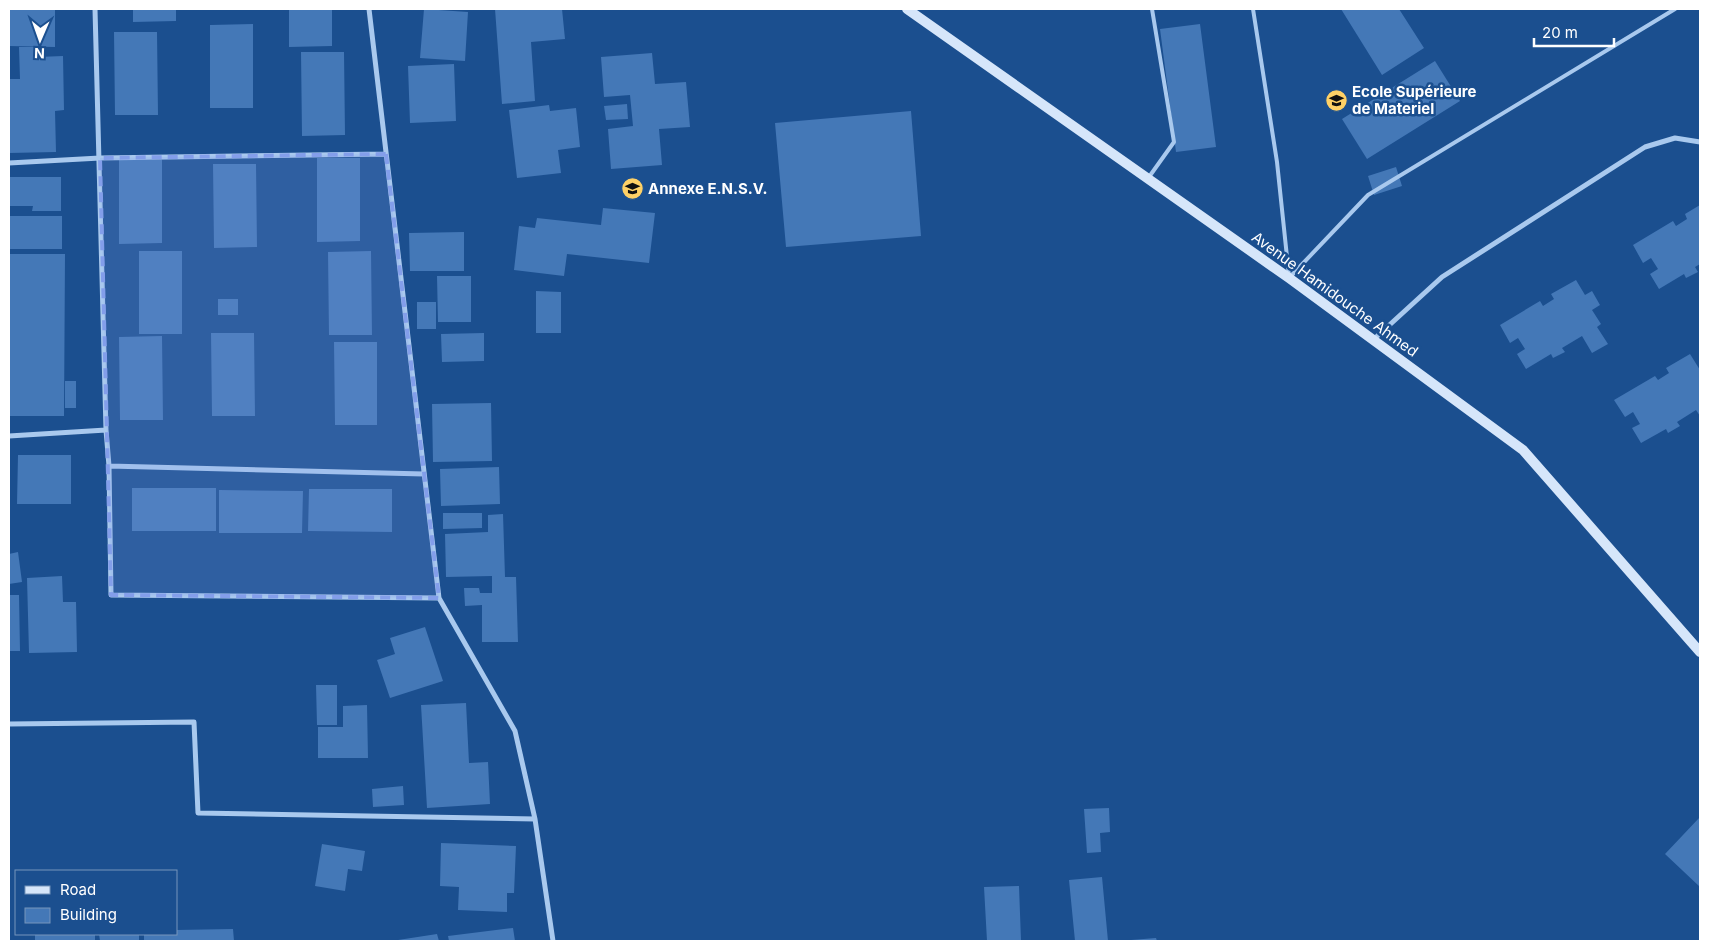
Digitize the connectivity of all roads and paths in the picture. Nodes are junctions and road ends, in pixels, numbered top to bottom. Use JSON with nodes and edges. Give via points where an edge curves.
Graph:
{"nodes":[{"id":1,"x":95,"y":9,"type":"edge"},
{"id":2,"x":369,"y":9,"type":"edge"},
{"id":3,"x":907,"y":9,"type":"edge"},
{"id":4,"x":1152,"y":9,"type":"edge"},
{"id":5,"x":1254,"y":9,"type":"edge"},
{"id":6,"x":1675,"y":9,"type":"edge"},
{"id":7,"x":1700,"y":142,"type":"edge"},
{"id":8,"x":386,"y":154,"type":"junction"},
{"id":9,"x":100,"y":158,"type":"junction"},
{"id":10,"x":9,"y":163,"type":"edge"},
{"id":11,"x":1148,"y":179,"type":"junction"},
{"id":12,"x":1289,"y":278,"type":"junction"},
{"id":13,"x":1373,"y":340,"type":"junction"},
{"id":14,"x":106,"y":430,"type":"junction"},
{"id":15,"x":9,"y":436,"type":"edge"},
{"id":16,"x":109,"y":466,"type":"junction"},
{"id":17,"x":424,"y":474,"type":"junction"},
{"id":18,"x":440,"y":598,"type":"junction"},
{"id":19,"x":1700,"y":652,"type":"edge"},
{"id":20,"x":9,"y":724,"type":"edge"},
{"id":21,"x":535,"y":818,"type":"junction"},
{"id":22,"x":553,"y":941,"type":"edge"}],
"edges":[{"from":1,"to":9,"type":"street"},
{"from":2,"to":8,"type":"street"},
{"from":3,"to":11,"type":"main road","name":"Avenue Hamidouche Ahmed"},
{"from":4,"to":11,"type":"lane","via":[[1174,142]]},
{"from":5,"to":12,"type":"lane","via":[[1277,162]]},
{"from":6,"to":12,"type":"lane","via":[[1368,195]]},
{"from":7,"to":13,"type":"street","via":[[1675,138],[1645,147],[1442,277]]},
{"from":8,"to":9,"type":"street"},
{"from":8,"to":17,"type":"street"},
{"from":9,"to":10,"type":"street"},
{"from":9,"to":14,"type":"street"},
{"from":11,"to":12,"type":"main road","name":"Avenue Hamidouche Ahmed"},
{"from":12,"to":13,"type":"main road","name":"Avenue Hamidouche Ahmed"},
{"from":13,"to":19,"type":"main road","name":"Avenue Hamidouche Ahmed","via":[[1523,450]]},
{"from":14,"to":15,"type":"street"},
{"from":14,"to":16,"type":"street"},
{"from":16,"to":17,"type":"street"},
{"from":16,"to":18,"type":"street","via":[[111,595]]},
{"from":17,"to":18,"type":"street"},
{"from":18,"to":21,"type":"street","via":[[515,731]]},
{"from":20,"to":21,"type":"street","via":[[194,722],[198,813]]},
{"from":21,"to":22,"type":"street"}]}
